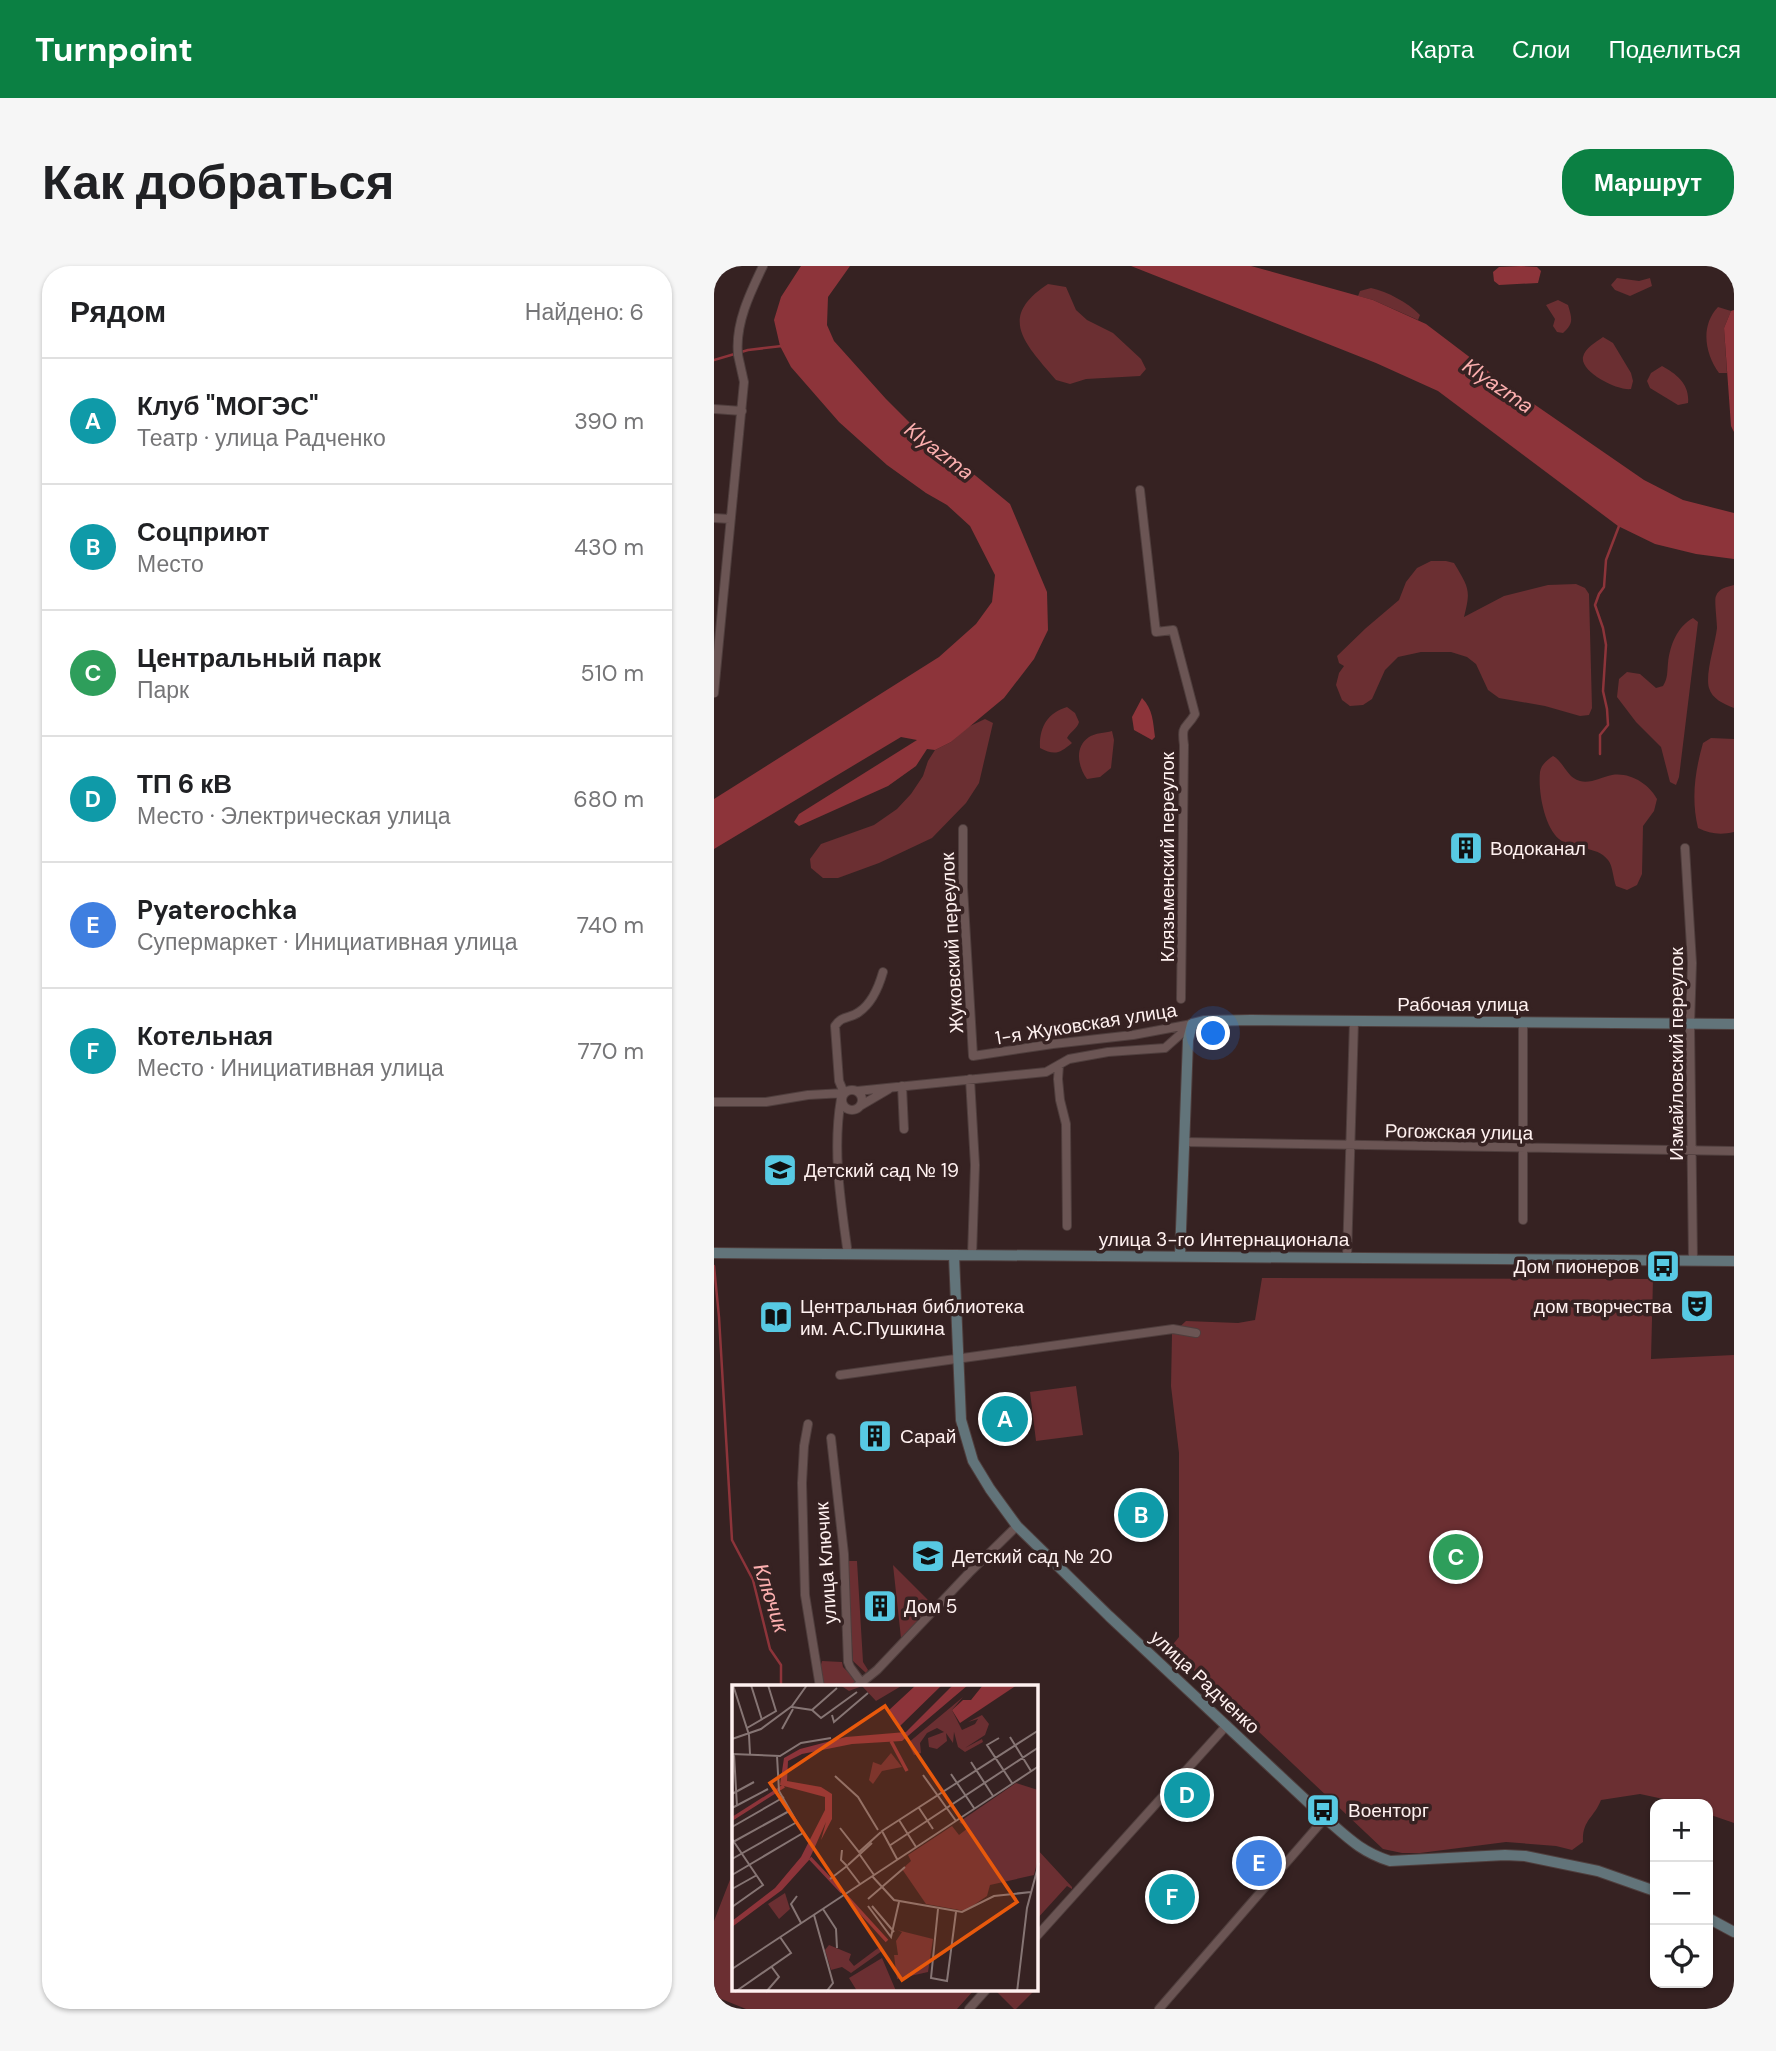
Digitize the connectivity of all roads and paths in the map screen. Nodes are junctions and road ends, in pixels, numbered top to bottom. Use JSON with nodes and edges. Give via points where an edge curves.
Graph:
{"nodes":[{"id":1,"x":763,"y":266,"type":"edge"},
{"id":2,"x":714,"y":409,"type":"edge"},
{"id":3,"x":742,"y":411,"type":"junction"},
{"id":4,"x":1140,"y":490,"type":"dead end"},
{"id":5,"x":714,"y":518,"type":"edge"},
{"id":6,"x":730,"y":519,"type":"junction"},
{"id":7,"x":718,"y":620,"type":"edge"},
{"id":8,"x":714,"y":693,"type":"edge"},
{"id":9,"x":963,"y":829,"type":"dead end"},
{"id":10,"x":1685,"y":848,"type":"dead end"},
{"id":11,"x":883,"y":972,"type":"dead end"},
{"id":12,"x":1181,"y":999,"type":"dead end"},
{"id":13,"x":1354,"y":1021,"type":"junction"},
{"id":14,"x":1523,"y":1022,"type":"junction"},
{"id":15,"x":1192,"y":1024,"type":"junction"},
{"id":16,"x":1690,"y":1024,"type":"junction"},
{"id":17,"x":1734,"y":1024,"type":"edge"},
{"id":18,"x":973,"y":1056,"type":"joint"},
{"id":19,"x":1059,"y":1065,"type":"junction"},
{"id":20,"x":970,"y":1079,"type":"junction"},
{"id":21,"x":898,"y":1086,"type":"junction"},
{"id":22,"x":857,"y":1091,"type":"junction"},
{"id":23,"x":843,"y":1096,"type":"junction"},
{"id":24,"x":714,"y":1102,"type":"edge"},
{"id":25,"x":860,"y":1106,"type":"junction"},
{"id":26,"x":849,"y":1110,"type":"junction"},
{"id":27,"x":838,"y":1119,"type":"junction"},
{"id":28,"x":904,"y":1129,"type":"dead end"},
{"id":29,"x":1184,"y":1142,"type":"junction"},
{"id":30,"x":1349,"y":1146,"type":"junction"},
{"id":31,"x":1523,"y":1148,"type":"junction"},
{"id":32,"x":1691,"y":1150,"type":"junction"},
{"id":33,"x":1734,"y":1151,"type":"edge"},
{"id":34,"x":1523,"y":1220,"type":"dead end"},
{"id":35,"x":1067,"y":1226,"type":"dead end"},
{"id":36,"x":714,"y":1253,"type":"edge"},
{"id":37,"x":848,"y":1255,"type":"junction"},
{"id":38,"x":954,"y":1256,"type":"junction"},
{"id":39,"x":972,"y":1256,"type":"junction"},
{"id":40,"x":1180,"y":1256,"type":"junction"},
{"id":41,"x":1348,"y":1257,"type":"junction"},
{"id":42,"x":1693,"y":1261,"type":"junction"},
{"id":43,"x":1734,"y":1261,"type":"edge"},
{"id":44,"x":1196,"y":1333,"type":"dead end"},
{"id":45,"x":958,"y":1359,"type":"junction"},
{"id":46,"x":840,"y":1375,"type":"dead end"},
{"id":47,"x":808,"y":1424,"type":"dead end"},
{"id":48,"x":831,"y":1438,"type":"dead end"},
{"id":49,"x":1017,"y":1526,"type":"junction"},
{"id":50,"x":820,"y":1685,"type":"edge"},
{"id":51,"x":859,"y":1685,"type":"edge"},
{"id":52,"x":1227,"y":1725,"type":"junction"},
{"id":53,"x":1325,"y":1818,"type":"junction"},
{"id":54,"x":1650,"y":1889,"type":"edge"},
{"id":55,"x":1713,"y":1921,"type":"edge"},
{"id":56,"x":1734,"y":1932,"type":"edge"},
{"id":57,"x":1038,"y":1935,"type":"edge"},
{"id":58,"x":984,"y":1992,"type":"edge"},
{"id":59,"x":969,"y":2009,"type":"edge"},
{"id":60,"x":1159,"y":2009,"type":"edge"}],
"edges":[{"from":1,"to":3,"type":"street","via":[[738,335],[744,382]]},
{"from":2,"to":3,"type":"street"},
{"from":3,"to":6,"type":"street"},
{"from":4,"to":12,"type":"street","name":"Клязьменский переулок","via":[[1156,632],[1173,630],[1195,714],[1182,732]]},
{"from":5,"to":6,"type":"street"},
{"from":6,"to":7,"type":"street"},
{"from":7,"to":8,"type":"street"},
{"from":9,"to":18,"type":"street","name":"Жуковский переулок","via":[[962,887]]},
{"from":10,"to":16,"type":"street","name":"Измайловский переулок","via":[[1692,963]]},
{"from":11,"to":23,"type":"street","via":[[864,1007],[835,1026]]},
{"from":13,"to":14,"type":"main road","name":"Рабочая улица"},
{"from":13,"to":15,"type":"main road","name":"Рабочая улица"},
{"from":13,"to":30,"type":"street"},
{"from":14,"to":16,"type":"main road","name":"Рабочая улица"},
{"from":14,"to":31,"type":"street"},
{"from":15,"to":18,"type":"street","name":"1-я Жуковская улица"},
{"from":15,"to":19,"type":"street","name":"1-я Жуковская улица","via":[[1165,1048],[1108,1052]]},
{"from":15,"to":29,"type":"main road"},
{"from":16,"to":17,"type":"main road","name":"Рабочая улица"},
{"from":16,"to":32,"type":"street","name":"Измайловский переулок"},
{"from":19,"to":20,"type":"street","name":"1-я Жуковская улица","via":[[1046,1072]]},
{"from":19,"to":35,"type":"street","via":[[1066,1124]]},
{"from":20,"to":21,"type":"street","name":"1-я Жуковская улица"},
{"from":20,"to":39,"type":"street","via":[[975,1165]]},
{"from":21,"to":22,"type":"street","name":"1-я Жуковская улица"},
{"from":21,"to":25,"type":"street"},
{"from":21,"to":28,"type":"street"},
{"from":22,"to":23,"type":"street","via":[[850,1089]]},
{"from":22,"to":25,"type":"street","via":[[862,1096]]},
{"from":23,"to":24,"type":"street"},
{"from":23,"to":26,"type":"street"},
{"from":23,"to":27,"type":"street"},
{"from":25,"to":26,"type":"street"},
{"from":26,"to":27,"type":"street"},
{"from":27,"to":37,"type":"street"},
{"from":29,"to":30,"type":"street","name":"Рогожская улица"},
{"from":29,"to":40,"type":"main road"},
{"from":30,"to":31,"type":"street","name":"Рогожская улица"},
{"from":30,"to":41,"type":"street"},
{"from":31,"to":32,"type":"street","name":"Рогожская улица"},
{"from":31,"to":34,"type":"street"},
{"from":32,"to":33,"type":"street","name":"Рогожская улица"},
{"from":32,"to":42,"type":"street","name":"Измайловский переулок"},
{"from":36,"to":37,"type":"main road","name":"улица 3-го Интернационала"},
{"from":37,"to":38,"type":"main road","name":"улица 3-го Интернационала"},
{"from":38,"to":39,"type":"main road","name":"улица 3-го Интернационала"},
{"from":38,"to":45,"type":"main road","name":"улица Радченко"},
{"from":39,"to":40,"type":"main road","name":"улица 3-го Интернационала"},
{"from":40,"to":41,"type":"main road","name":"улица 3-го Интернационала"},
{"from":41,"to":42,"type":"main road","name":"улица 3-го Интернационала"},
{"from":42,"to":43,"type":"main road","name":"улица 3-го Интернационала"},
{"from":44,"to":45,"type":"street","via":[[1174,1329]]},
{"from":45,"to":46,"type":"street"},
{"from":45,"to":49,"type":"main road","name":"улица Радченко","via":[[961,1420],[973,1461]]},
{"from":47,"to":50,"type":"street","name":"улица Ключик","via":[[802,1483],[805,1595]]},
{"from":48,"to":51,"type":"street","name":"улица Ключик","via":[[844,1554],[848,1662]]},
{"from":49,"to":51,"type":"street","name":"улица Ключик"},
{"from":49,"to":52,"type":"main road","name":"улица Радченко"},
{"from":52,"to":53,"type":"main road","name":"улица Радченко"},
{"from":52,"to":57,"type":"street"},
{"from":53,"to":54,"type":"main road","name":"улица Радченко","via":[[1358,1847],[1390,1861],[1525,1856],[1598,1871]]},
{"from":53,"to":60,"type":"street"},
{"from":55,"to":56,"type":"main road"},
{"from":58,"to":59,"type":"street"}]}
